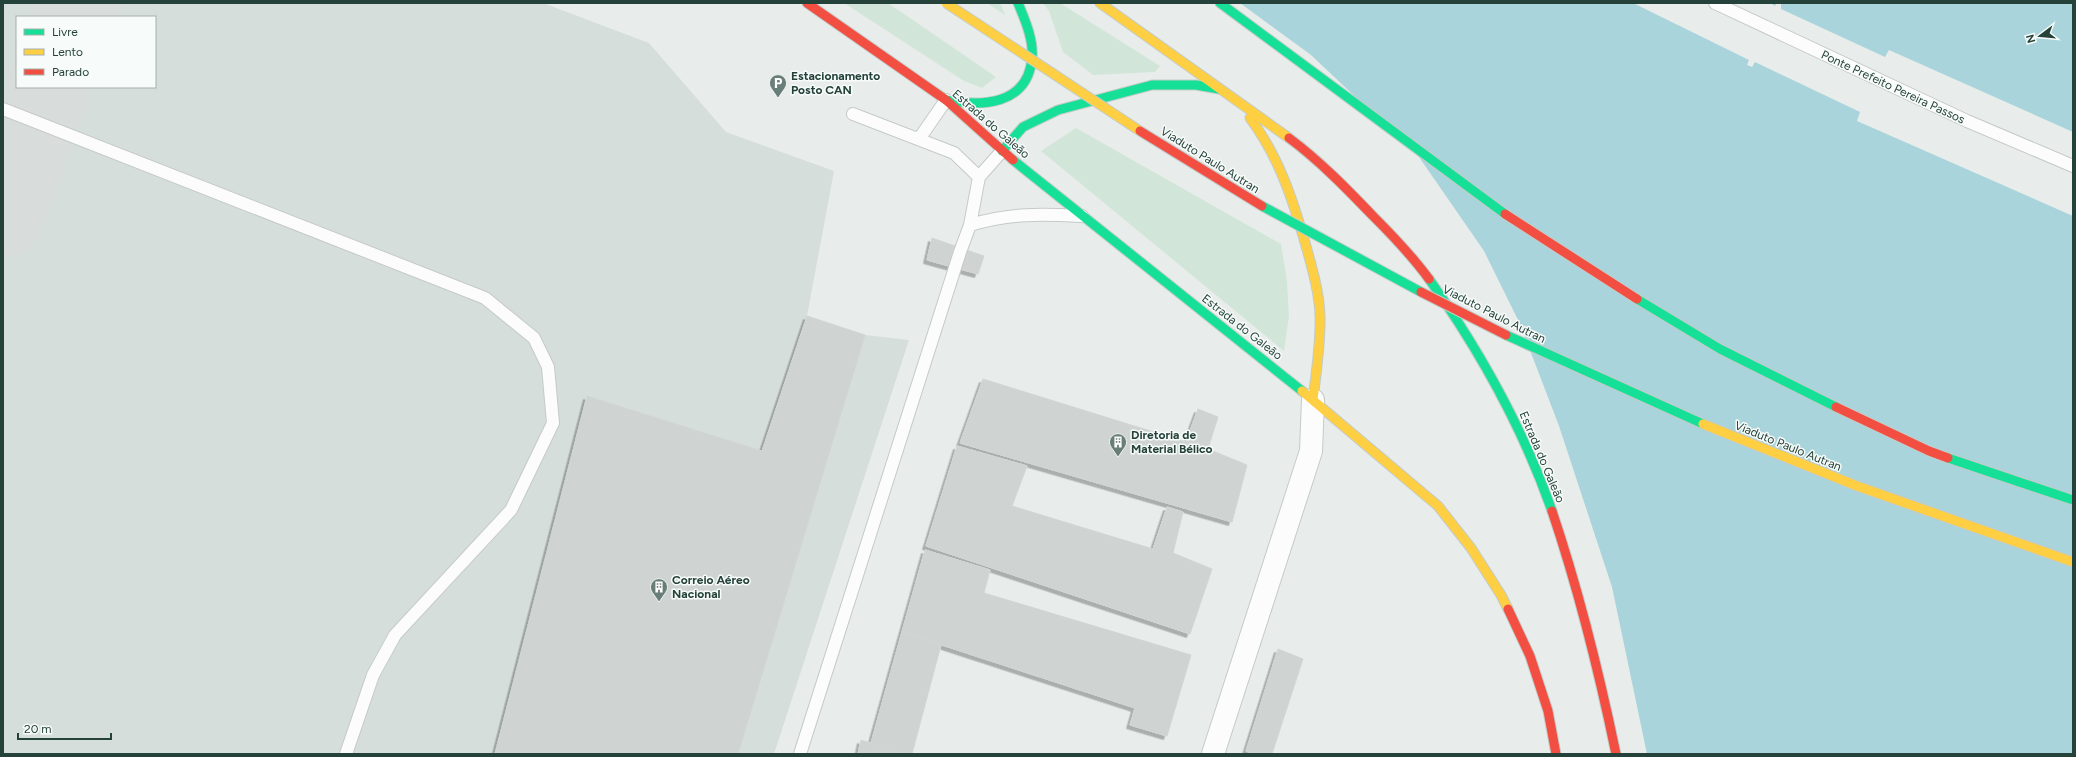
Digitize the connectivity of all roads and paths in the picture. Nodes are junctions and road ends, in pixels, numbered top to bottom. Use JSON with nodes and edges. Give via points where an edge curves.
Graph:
{"nodes":[{"id":1,"x":807,"y":3,"type":"edge"},
{"id":2,"x":946,"y":3,"type":"edge"},
{"id":3,"x":1018,"y":3,"type":"edge"},
{"id":4,"x":1100,"y":3,"type":"edge"},
{"id":5,"x":1220,"y":3,"type":"edge"},
{"id":6,"x":1715,"y":3,"type":"edge"},
{"id":7,"x":1226,"y":91,"type":"junction"},
{"id":8,"x":1234,"y":97,"type":"junction"},
{"id":9,"x":946,"y":100,"type":"junction"},
{"id":10,"x":3,"y":109,"type":"edge"},
{"id":11,"x":853,"y":114,"type":"dead end"},
{"id":12,"x":919,"y":139,"type":"junction"},
{"id":13,"x":1002,"y":151,"type":"junction"},
{"id":14,"x":2073,"y":166,"type":"edge"},
{"id":15,"x":979,"y":177,"type":"junction"},
{"id":16,"x":1084,"y":216,"type":"junction"},
{"id":17,"x":970,"y":226,"type":"junction"},
{"id":18,"x":1313,"y":400,"type":"junction"},
{"id":19,"x":2073,"y":500,"type":"edge"},
{"id":20,"x":2073,"y":562,"type":"edge"},
{"id":21,"x":346,"y":754,"type":"edge"},
{"id":22,"x":800,"y":754,"type":"edge"},
{"id":23,"x":1213,"y":754,"type":"edge"},
{"id":24,"x":1556,"y":754,"type":"edge"},
{"id":25,"x":1616,"y":754,"type":"edge"}],
"edges":[{"from":1,"to":9,"type":"street","name":"Estrada do Galeão"},
{"from":2,"to":20,"type":"street","name":"Viaduto Paulo Autran","bridge":true,"via":[[1131,125],[1251,200],[1358,260],[1506,335],[1580,370],[1808,468],[1964,526]]},
{"from":3,"to":9,"type":"street","via":[[1030,38],[1032,58],[1030,72],[1022,85],[1010,97],[996,102],[963,105]]},
{"from":4,"to":7,"type":"street","name":"Estrada do Galeão"},
{"from":5,"to":19,"type":"street","via":[[1495,207],[1598,275],[1720,349],[1929,451]]},
{"from":6,"to":14,"type":"lane","name":"Ponte Prefeito Pereira Passos","via":[[1960,118]]},
{"from":7,"to":8,"type":"street","name":"Estrada do Galeão"},
{"from":7,"to":13,"type":"street","via":[[1196,85],[1152,85],[1065,108],[1023,127]]},
{"from":8,"to":18,"type":"street","via":[[1262,132],[1279,163],[1298,215],[1316,280],[1320,323]]},
{"from":8,"to":25,"type":"street","name":"Estrada do Galeão","via":[[1316,160],[1384,226],[1428,277],[1469,337],[1512,415],[1549,503],[1582,600]]},
{"from":9,"to":12,"type":"lane"},
{"from":9,"to":13,"type":"street","name":"Estrada do Galeão"},
{"from":10,"to":21,"type":"lane","via":[[485,298],[534,338],[548,367],[554,423],[511,510],[396,635],[373,675]]},
{"from":11,"to":12,"type":"lane"},
{"from":12,"to":15,"type":"lane","via":[[954,153]]},
{"from":13,"to":15,"type":"lane"},
{"from":13,"to":16,"type":"street","name":"Estrada do Galeão"},
{"from":15,"to":17,"type":"lane"},
{"from":16,"to":17,"type":"lane","via":[[1028,214],[996,218]]},
{"from":16,"to":18,"type":"street","name":"Estrada do Galeão"},
{"from":17,"to":22,"type":"lane"},
{"from":18,"to":23,"type":"street","via":[[1310,451]]},
{"from":18,"to":24,"type":"street","name":"Estrada do Galeão","via":[[1438,506],[1472,548],[1501,595],[1530,656],[1548,711]]}]}
